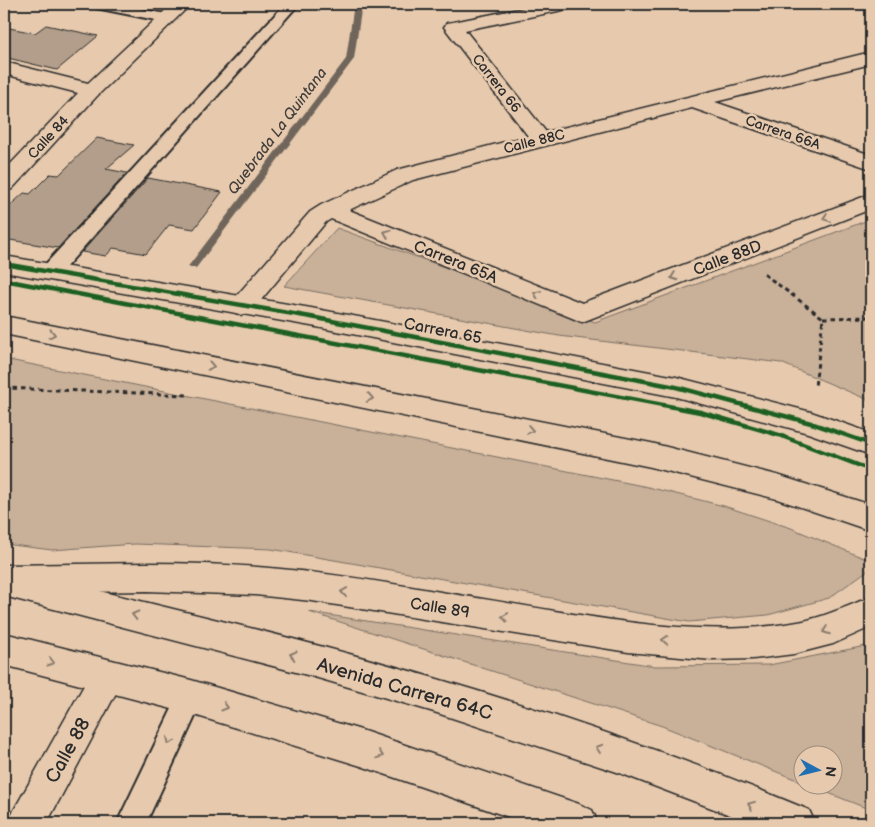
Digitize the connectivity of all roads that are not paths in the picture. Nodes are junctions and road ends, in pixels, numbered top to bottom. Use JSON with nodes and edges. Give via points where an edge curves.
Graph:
{"nodes":[{"id":1,"x":96,"y":4,"type":"edge"},
{"id":2,"x":182,"y":4,"type":"edge"},
{"id":3,"x":568,"y":4,"type":"edge"},
{"id":4,"x":290,"y":6,"type":"dead end"},
{"id":5,"x":166,"y":18,"type":"junction"},
{"id":6,"x":871,"y":58,"type":"edge"},
{"id":7,"x":4,"y":68,"type":"edge"},
{"id":8,"x":91,"y":90,"type":"junction"},
{"id":9,"x":695,"y":102,"type":"junction"},
{"id":10,"x":541,"y":139,"type":"junction"},
{"id":11,"x":871,"y":162,"type":"edge"},
{"id":12,"x":4,"y":184,"type":"edge"},
{"id":13,"x":871,"y":201,"type":"edge"},
{"id":14,"x":329,"y":210,"type":"junction"},
{"id":15,"x":4,"y":264,"type":"edge"},
{"id":16,"x":50,"y":272,"type":"junction"},
{"id":17,"x":242,"y":306,"type":"junction"},
{"id":18,"x":582,"y":313,"type":"joint"},
{"id":19,"x":4,"y":325,"type":"edge"},
{"id":20,"x":871,"y":444,"type":"edge"},
{"id":21,"x":871,"y":518,"type":"edge"},
{"id":22,"x":4,"y":580,"type":"edge"},
{"id":23,"x":871,"y":612,"type":"edge"},
{"id":24,"x":4,"y":650,"type":"edge"},
{"id":25,"x":108,"y":676,"type":"junction"},
{"id":26,"x":191,"y":697,"type":"junction"},
{"id":27,"x":27,"y":823,"type":"edge"},
{"id":28,"x":131,"y":823,"type":"edge"},
{"id":29,"x":579,"y":823,"type":"edge"},
{"id":30,"x":796,"y":823,"type":"edge"}],
"edges":[{"from":1,"to":5,"type":"lane"},
{"from":2,"to":5,"type":"street","name":"Calle 84"},
{"from":3,"to":10,"type":"street","name":"Carrera 66","via":[[452,27]]},
{"from":4,"to":16,"type":"lane"},
{"from":5,"to":8,"type":"street","name":"Calle 84"},
{"from":6,"to":9,"type":"street","name":"Calle 88C"},
{"from":7,"to":8,"type":"street"},
{"from":8,"to":12,"type":"street","name":"Calle 84"},
{"from":9,"to":10,"type":"street","name":"Calle 88C"},
{"from":9,"to":11,"type":"street","name":"Carrera 66A"},
{"from":10,"to":14,"type":"street","name":"Calle 88C","via":[[405,175]]},
{"from":13,"to":18,"type":"street","name":"Calle 88D","one_way":true},
{"from":14,"to":17,"type":"street","name":"Calle 88C","via":[[318,217]]},
{"from":18,"to":14,"type":"street","name":"Carrera 65A","one_way":true},
{"from":15,"to":16,"type":"street","name":"Carrera 65"},
{"from":16,"to":17,"type":"street","name":"Carrera 65"},
{"from":17,"to":20,"type":"street","name":"Carrera 65","via":[[676,387],[803,420]]},
{"from":19,"to":21,"type":"street","one_way":true,"via":[[651,455],[777,487]]},
{"from":23,"to":22,"type":"street","name":"Calle 89","one_way":true,"via":[[812,636],[772,643],[722,644],[601,632],[290,584],[178,578]]},
{"from":30,"to":22,"type":"street","name":"Avenida Carrera 64C","one_way":true,"via":[[598,747],[462,703]]},
{"from":24,"to":25,"type":"street","one_way":true},
{"from":25,"to":26,"type":"street"},
{"from":25,"to":27,"type":"street","name":"Calle 88"},
{"from":26,"to":28,"type":"lane","one_way":true},
{"from":26,"to":29,"type":"street","one_way":true,"via":[[361,748]]}]}
